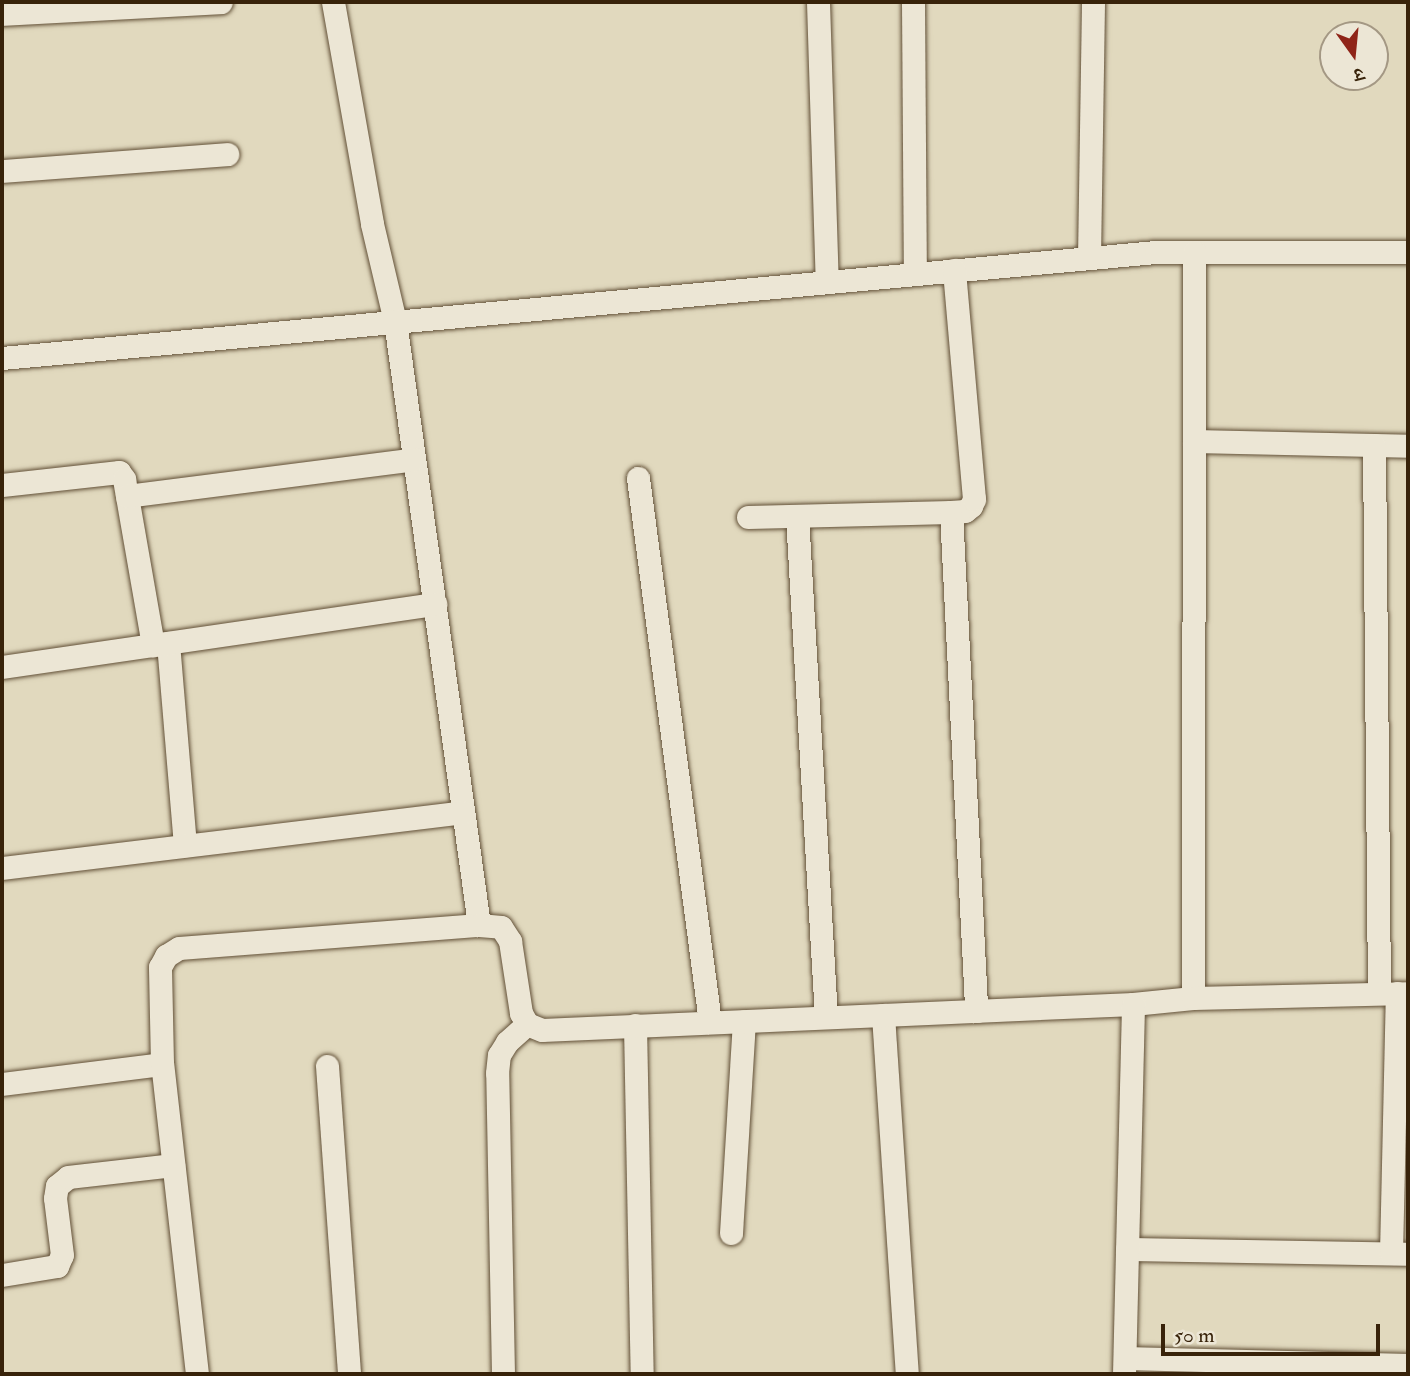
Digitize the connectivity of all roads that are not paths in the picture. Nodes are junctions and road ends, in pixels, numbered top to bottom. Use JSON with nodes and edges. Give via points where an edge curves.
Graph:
{"nodes":[{"id":1,"x":221,"y":2,"type":"edge"},
{"id":2,"x":333,"y":2,"type":"edge"},
{"id":3,"x":818,"y":2,"type":"edge"},
{"id":4,"x":913,"y":2,"type":"edge"},
{"id":5,"x":1093,"y":2,"type":"edge"},
{"id":6,"x":2,"y":14,"type":"edge"},
{"id":7,"x":226,"y":154,"type":"dead end"},
{"id":8,"x":2,"y":171,"type":"edge"},
{"id":9,"x":1194,"y":252,"type":"junction"},
{"id":10,"x":1408,"y":252,"type":"edge"},
{"id":11,"x":1089,"y":258,"type":"junction"},
{"id":12,"x":954,"y":270,"type":"junction"},
{"id":13,"x":915,"y":274,"type":"junction"},
{"id":14,"x":827,"y":282,"type":"junction"},
{"id":15,"x":395,"y":321,"type":"junction"},
{"id":16,"x":2,"y":358,"type":"edge"},
{"id":17,"x":1194,"y":442,"type":"junction"},
{"id":18,"x":1374,"y":445,"type":"junction"},
{"id":19,"x":1408,"y":446,"type":"edge"},
{"id":20,"x":414,"y":459,"type":"junction"},
{"id":21,"x":638,"y":478,"type":"dead end"},
{"id":22,"x":2,"y":485,"type":"edge"},
{"id":23,"x":127,"y":496,"type":"junction"},
{"id":24,"x":951,"y":512,"type":"junction"},
{"id":25,"x":797,"y":516,"type":"junction"},
{"id":26,"x":748,"y":517,"type":"dead end"},
{"id":27,"x":435,"y":604,"type":"junction"},
{"id":28,"x":161,"y":644,"type":"junction"},
{"id":29,"x":2,"y":667,"type":"edge"},
{"id":30,"x":463,"y":812,"type":"junction"},
{"id":31,"x":185,"y":845,"type":"junction"},
{"id":32,"x":2,"y":867,"type":"edge"},
{"id":33,"x":479,"y":925,"type":"junction"},
{"id":34,"x":1394,"y":993,"type":"edge"},
{"id":35,"x":1193,"y":998,"type":"junction"},
{"id":36,"x":1133,"y":1004,"type":"junction"},
{"id":37,"x":976,"y":1011,"type":"junction"},
{"id":38,"x":883,"y":1015,"type":"junction"},
{"id":39,"x":826,"y":1017,"type":"junction"},
{"id":40,"x":744,"y":1021,"type":"junction"},
{"id":41,"x":710,"y":1022,"type":"junction"},
{"id":42,"x":527,"y":1024,"type":"junction"},
{"id":43,"x":635,"y":1025,"type":"junction"},
{"id":44,"x":162,"y":1064,"type":"junction"},
{"id":45,"x":327,"y":1066,"type":"dead end"},
{"id":46,"x":2,"y":1084,"type":"edge"},
{"id":47,"x":173,"y":1165,"type":"junction"},
{"id":48,"x":731,"y":1233,"type":"dead end"},
{"id":49,"x":1127,"y":1249,"type":"junction"},
{"id":50,"x":1400,"y":1254,"type":"edge"},
{"id":51,"x":2,"y":1275,"type":"edge"},
{"id":52,"x":1125,"y":1366,"type":"edge"},
{"id":53,"x":1396,"y":1368,"type":"edge"},
{"id":54,"x":197,"y":1374,"type":"edge"},
{"id":55,"x":349,"y":1374,"type":"edge"},
{"id":56,"x":503,"y":1374,"type":"edge"},
{"id":57,"x":642,"y":1374,"type":"edge"},
{"id":58,"x":907,"y":1374,"type":"edge"}],
"edges":[{"from":1,"to":6,"type":"street"},
{"from":2,"to":15,"type":"street","via":[[372,224]]},
{"from":3,"to":14,"type":"street"},
{"from":4,"to":13,"type":"street"},
{"from":5,"to":11,"type":"street"},
{"from":7,"to":8,"type":"street"},
{"from":9,"to":10,"type":"street"},
{"from":9,"to":11,"type":"street"},
{"from":9,"to":17,"type":"street"},
{"from":11,"to":12,"type":"street"},
{"from":12,"to":13,"type":"street"},
{"from":12,"to":24,"type":"street","via":[[974,499],[965,511]]},
{"from":13,"to":14,"type":"street"},
{"from":14,"to":15,"type":"street"},
{"from":15,"to":16,"type":"street"},
{"from":15,"to":20,"type":"street"},
{"from":17,"to":18,"type":"street"},
{"from":17,"to":35,"type":"street"},
{"from":18,"to":19,"type":"street"},
{"from":18,"to":34,"type":"street"},
{"from":20,"to":23,"type":"street"},
{"from":20,"to":27,"type":"street"},
{"from":21,"to":41,"type":"street"},
{"from":22,"to":23,"type":"street","via":[[119,472]]},
{"from":23,"to":28,"type":"street"},
{"from":24,"to":25,"type":"street"},
{"from":24,"to":37,"type":"street"},
{"from":25,"to":26,"type":"street"},
{"from":25,"to":39,"type":"street"},
{"from":27,"to":28,"type":"street"},
{"from":27,"to":30,"type":"street"},
{"from":28,"to":29,"type":"street"},
{"from":28,"to":31,"type":"street"},
{"from":30,"to":31,"type":"street"},
{"from":30,"to":33,"type":"street"},
{"from":31,"to":32,"type":"street"},
{"from":33,"to":42,"type":"street","via":[[502,928],[510,941],[521,1013]]},
{"from":33,"to":44,"type":"street","via":[[179,948],[166,956],[160,967]]},
{"from":34,"to":35,"type":"street"},
{"from":34,"to":50,"type":"street"},
{"from":35,"to":36,"type":"street"},
{"from":36,"to":37,"type":"street"},
{"from":36,"to":49,"type":"street"},
{"from":37,"to":38,"type":"street"},
{"from":38,"to":39,"type":"street"},
{"from":38,"to":58,"type":"street"},
{"from":39,"to":40,"type":"street"},
{"from":40,"to":41,"type":"street"},
{"from":40,"to":48,"type":"street"},
{"from":41,"to":43,"type":"street"},
{"from":42,"to":43,"type":"street","via":[[542,1030]]},
{"from":42,"to":56,"type":"street","via":[[499,1055],[497,1073]]},
{"from":43,"to":57,"type":"street"},
{"from":44,"to":46,"type":"street"},
{"from":44,"to":47,"type":"street"},
{"from":45,"to":55,"type":"street"},
{"from":47,"to":51,"type":"street","via":[[68,1177],[57,1186],[55,1198],[62,1255],[57,1266]]},
{"from":47,"to":54,"type":"street"},
{"from":49,"to":50,"type":"street"},
{"from":49,"to":52,"type":"street"},
{"from":52,"to":53,"type":"street"}]}
